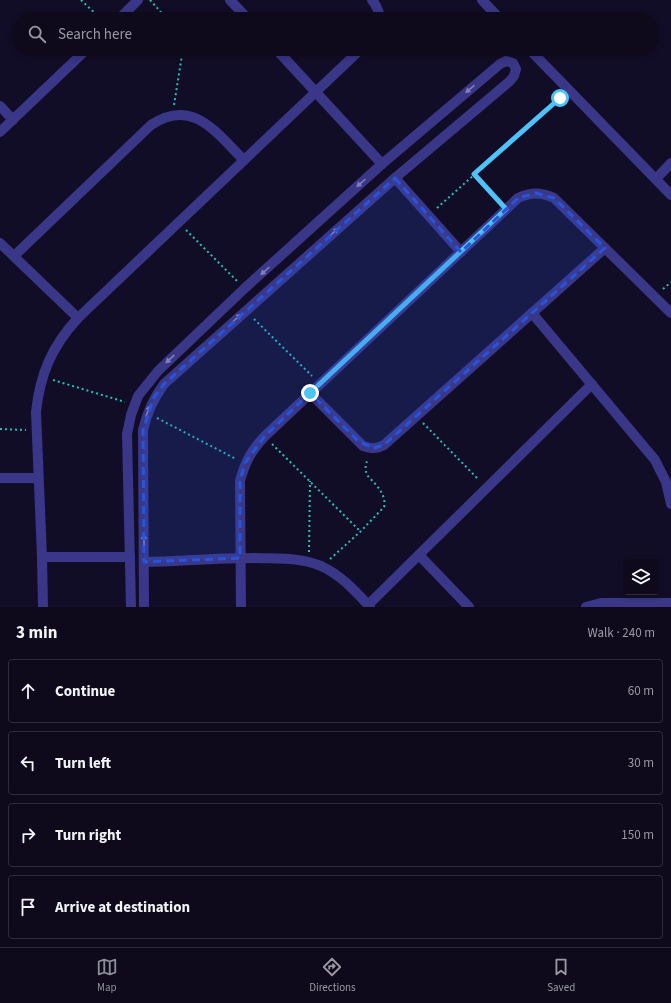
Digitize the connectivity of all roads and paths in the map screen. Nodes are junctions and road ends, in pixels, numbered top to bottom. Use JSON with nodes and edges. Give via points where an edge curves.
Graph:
{"nodes":[{"id":1,"x":82,"y":0,"type":"edge"},
{"id":2,"x":138,"y":0,"type":"edge"},
{"id":3,"x":150,"y":0,"type":"edge"},
{"id":4,"x":230,"y":0,"type":"edge"},
{"id":5,"x":372,"y":0,"type":"edge"},
{"id":6,"x":482,"y":0,"type":"edge"},
{"id":7,"x":94,"y":12,"type":"edge"},
{"id":8,"x":126,"y":12,"type":"edge"},
{"id":9,"x":161,"y":12,"type":"edge"},
{"id":10,"x":241,"y":12,"type":"edge"},
{"id":11,"x":379,"y":12,"type":"edge"},
{"id":12,"x":493,"y":12,"type":"edge"},
{"id":13,"x":80,"y":56,"type":"edge"},
{"id":14,"x":182,"y":56,"type":"edge"},
{"id":15,"x":283,"y":56,"type":"edge"},
{"id":16,"x":354,"y":56,"type":"edge"},
{"id":17,"x":536,"y":56,"type":"edge"},
{"id":18,"x":316,"y":92,"type":"junction"},
{"id":19,"x":560,"y":98,"type":"dead end"},
{"id":20,"x":0,"y":106,"type":"edge"},
{"id":21,"x":173,"y":114,"type":"junction"},
{"id":22,"x":13,"y":120,"type":"junction"},
{"id":23,"x":0,"y":132,"type":"edge"},
{"id":24,"x":244,"y":160,"type":"junction"},
{"id":25,"x":671,"y":163,"type":"edge"},
{"id":26,"x":382,"y":164,"type":"junction"},
{"id":27,"x":474,"y":174,"type":"junction"},
{"id":28,"x":395,"y":178,"type":"junction"},
{"id":29,"x":656,"y":179,"type":"junction"},
{"id":30,"x":671,"y":195,"type":"edge"},
{"id":31,"x":506,"y":209,"type":"junction"},
{"id":32,"x":428,"y":215,"type":"junction"},
{"id":33,"x":178,"y":223,"type":"junction"},
{"id":34,"x":0,"y":243,"type":"edge"},
{"id":35,"x":606,"y":248,"type":"junction"},
{"id":36,"x":461,"y":252,"type":"junction"},
{"id":37,"x":14,"y":256,"type":"junction"},
{"id":38,"x":245,"y":288,"type":"junction"},
{"id":39,"x":246,"y":310,"type":"junction"},
{"id":40,"x":532,"y":313,"type":"junction"},
{"id":41,"x":671,"y":313,"type":"edge"},
{"id":42,"x":78,"y":318,"type":"junction"},
{"id":43,"x":42,"y":376,"type":"junction"},
{"id":44,"x":320,"y":384,"type":"junction"},
{"id":45,"x":592,"y":384,"type":"junction"},
{"id":46,"x":310,"y":393,"type":"junction"},
{"id":47,"x":134,"y":405,"type":"junction"},
{"id":48,"x":147,"y":413,"type":"junction"},
{"id":49,"x":416,"y":416,"type":"junction"},
{"id":50,"x":0,"y":429,"type":"edge"},
{"id":51,"x":36,"y":430,"type":"junction"},
{"id":52,"x":265,"y":436,"type":"junction"},
{"id":53,"x":374,"y":448,"type":"junction"},
{"id":54,"x":245,"y":463,"type":"junction"},
{"id":55,"x":0,"y":478,"type":"edge"},
{"id":56,"x":38,"y":478,"type":"junction"},
{"id":57,"x":310,"y":481,"type":"junction"},
{"id":58,"x":486,"y":488,"type":"junction"},
{"id":59,"x":671,"y":504,"type":"edge"},
{"id":60,"x":360,"y":532,"type":"junction"},
{"id":61,"x":419,"y":555,"type":"junction"},
{"id":62,"x":130,"y":557,"type":"junction"},
{"id":63,"x":42,"y":558,"type":"junction"},
{"id":64,"x":240,"y":558,"type":"junction"},
{"id":65,"x":144,"y":562,"type":"junction"},
{"id":66,"x":308,"y":562,"type":"junction"},
{"id":67,"x":322,"y":567,"type":"junction"},
{"id":68,"x":671,"y":603,"type":"edge"},
{"id":69,"x":369,"y":606,"type":"edge"},
{"id":70,"x":43,"y":607,"type":"edge"},
{"id":71,"x":130,"y":607,"type":"edge"},
{"id":72,"x":144,"y":607,"type":"edge"},
{"id":73,"x":241,"y":607,"type":"edge"},
{"id":74,"x":469,"y":607,"type":"edge"},
{"id":75,"x":586,"y":607,"type":"edge"}],
"edges":[{"from":1,"to":7,"type":"path"},
{"from":2,"to":8,"type":"street"},
{"from":3,"to":9,"type":"path"},
{"from":4,"to":10,"type":"street"},
{"from":5,"to":11,"type":"street"},
{"from":6,"to":12,"type":"street"},
{"from":13,"to":22,"type":"street"},
{"from":14,"to":21,"type":"path"},
{"from":15,"to":18,"type":"street"},
{"from":16,"to":18,"type":"street"},
{"from":17,"to":29,"type":"street"},
{"from":18,"to":24,"type":"street"},
{"from":18,"to":26,"type":"street"},
{"from":19,"to":27,"type":"path"},
{"from":20,"to":22,"type":"street"},
{"from":21,"to":24,"type":"street","via":[[185,114],[207,124]]},
{"from":21,"to":37,"type":"street","via":[[151,125]]},
{"from":22,"to":23,"type":"street"},
{"from":24,"to":33,"type":"street"},
{"from":25,"to":29,"type":"street"},
{"from":28,"to":26,"type":"street","one_way":true,"via":[[510,81],[516,69],[513,63],[506,61],[500,64]]},
{"from":26,"to":38,"type":"street","one_way":true},
{"from":27,"to":31,"type":"path"},
{"from":27,"to":32,"type":"path"},
{"from":28,"to":32,"type":"street"},
{"from":39,"to":28,"type":"street","one_way":true},
{"from":29,"to":30,"type":"street"},
{"from":31,"to":35,"type":"street","via":[[526,194],[546,194],[554,198]]},
{"from":31,"to":36,"type":"street"},
{"from":32,"to":36,"type":"street"},
{"from":33,"to":38,"type":"path"},
{"from":33,"to":42,"type":"street"},
{"from":34,"to":37,"type":"street"},
{"from":35,"to":40,"type":"street"},
{"from":35,"to":41,"type":"street"},
{"from":36,"to":44,"type":"street"},
{"from":37,"to":42,"type":"street"},
{"from":38,"to":47,"type":"street","one_way":true,"via":[[158,370],[143,388]]},
{"from":39,"to":44,"type":"path"},
{"from":48,"to":39,"type":"street","one_way":true,"via":[[164,384]]},
{"from":40,"to":45,"type":"street"},
{"from":40,"to":49,"type":"street"},
{"from":42,"to":43,"type":"street","via":[[58,343]]},
{"from":43,"to":47,"type":"path"},
{"from":43,"to":51,"type":"street"},
{"from":44,"to":46,"type":"street"},
{"from":45,"to":58,"type":"street"},
{"from":45,"to":59,"type":"street","via":[[655,460],[666,482]]},
{"from":46,"to":52,"type":"street"},
{"from":46,"to":53,"type":"street","via":[[363,446]]},
{"from":47,"to":62,"type":"street","via":[[127,434]]},
{"from":48,"to":54,"type":"path"},
{"from":65,"to":48,"type":"street","one_way":true,"via":[[143,430]]},
{"from":49,"to":53,"type":"street","via":[[384,445]]},
{"from":49,"to":58,"type":"path"},
{"from":50,"to":51,"type":"path"},
{"from":51,"to":56,"type":"street"},
{"from":52,"to":54,"type":"street","via":[[253,448]]},
{"from":52,"to":57,"type":"path"},
{"from":53,"to":60,"type":"path","via":[[366,464],[366,471],[383,493],[385,502],[381,511]]},
{"from":54,"to":64,"type":"street","via":[[240,481]]},
{"from":55,"to":56,"type":"street"},
{"from":56,"to":63,"type":"street"},
{"from":57,"to":60,"type":"path"},
{"from":57,"to":66,"type":"path"},
{"from":58,"to":61,"type":"street"},
{"from":60,"to":67,"type":"path"},
{"from":61,"to":69,"type":"street"},
{"from":61,"to":74,"type":"street"},
{"from":62,"to":63,"type":"street"},
{"from":62,"to":71,"type":"street"},
{"from":63,"to":70,"type":"street"},
{"from":64,"to":65,"type":"street"},
{"from":64,"to":66,"type":"street","via":[[294,558]]},
{"from":64,"to":73,"type":"street"},
{"from":65,"to":72,"type":"street"},
{"from":66,"to":67,"type":"street"},
{"from":67,"to":69,"type":"street","via":[[346,583]]},
{"from":68,"to":75,"type":"street","via":[[601,603]]}]}
